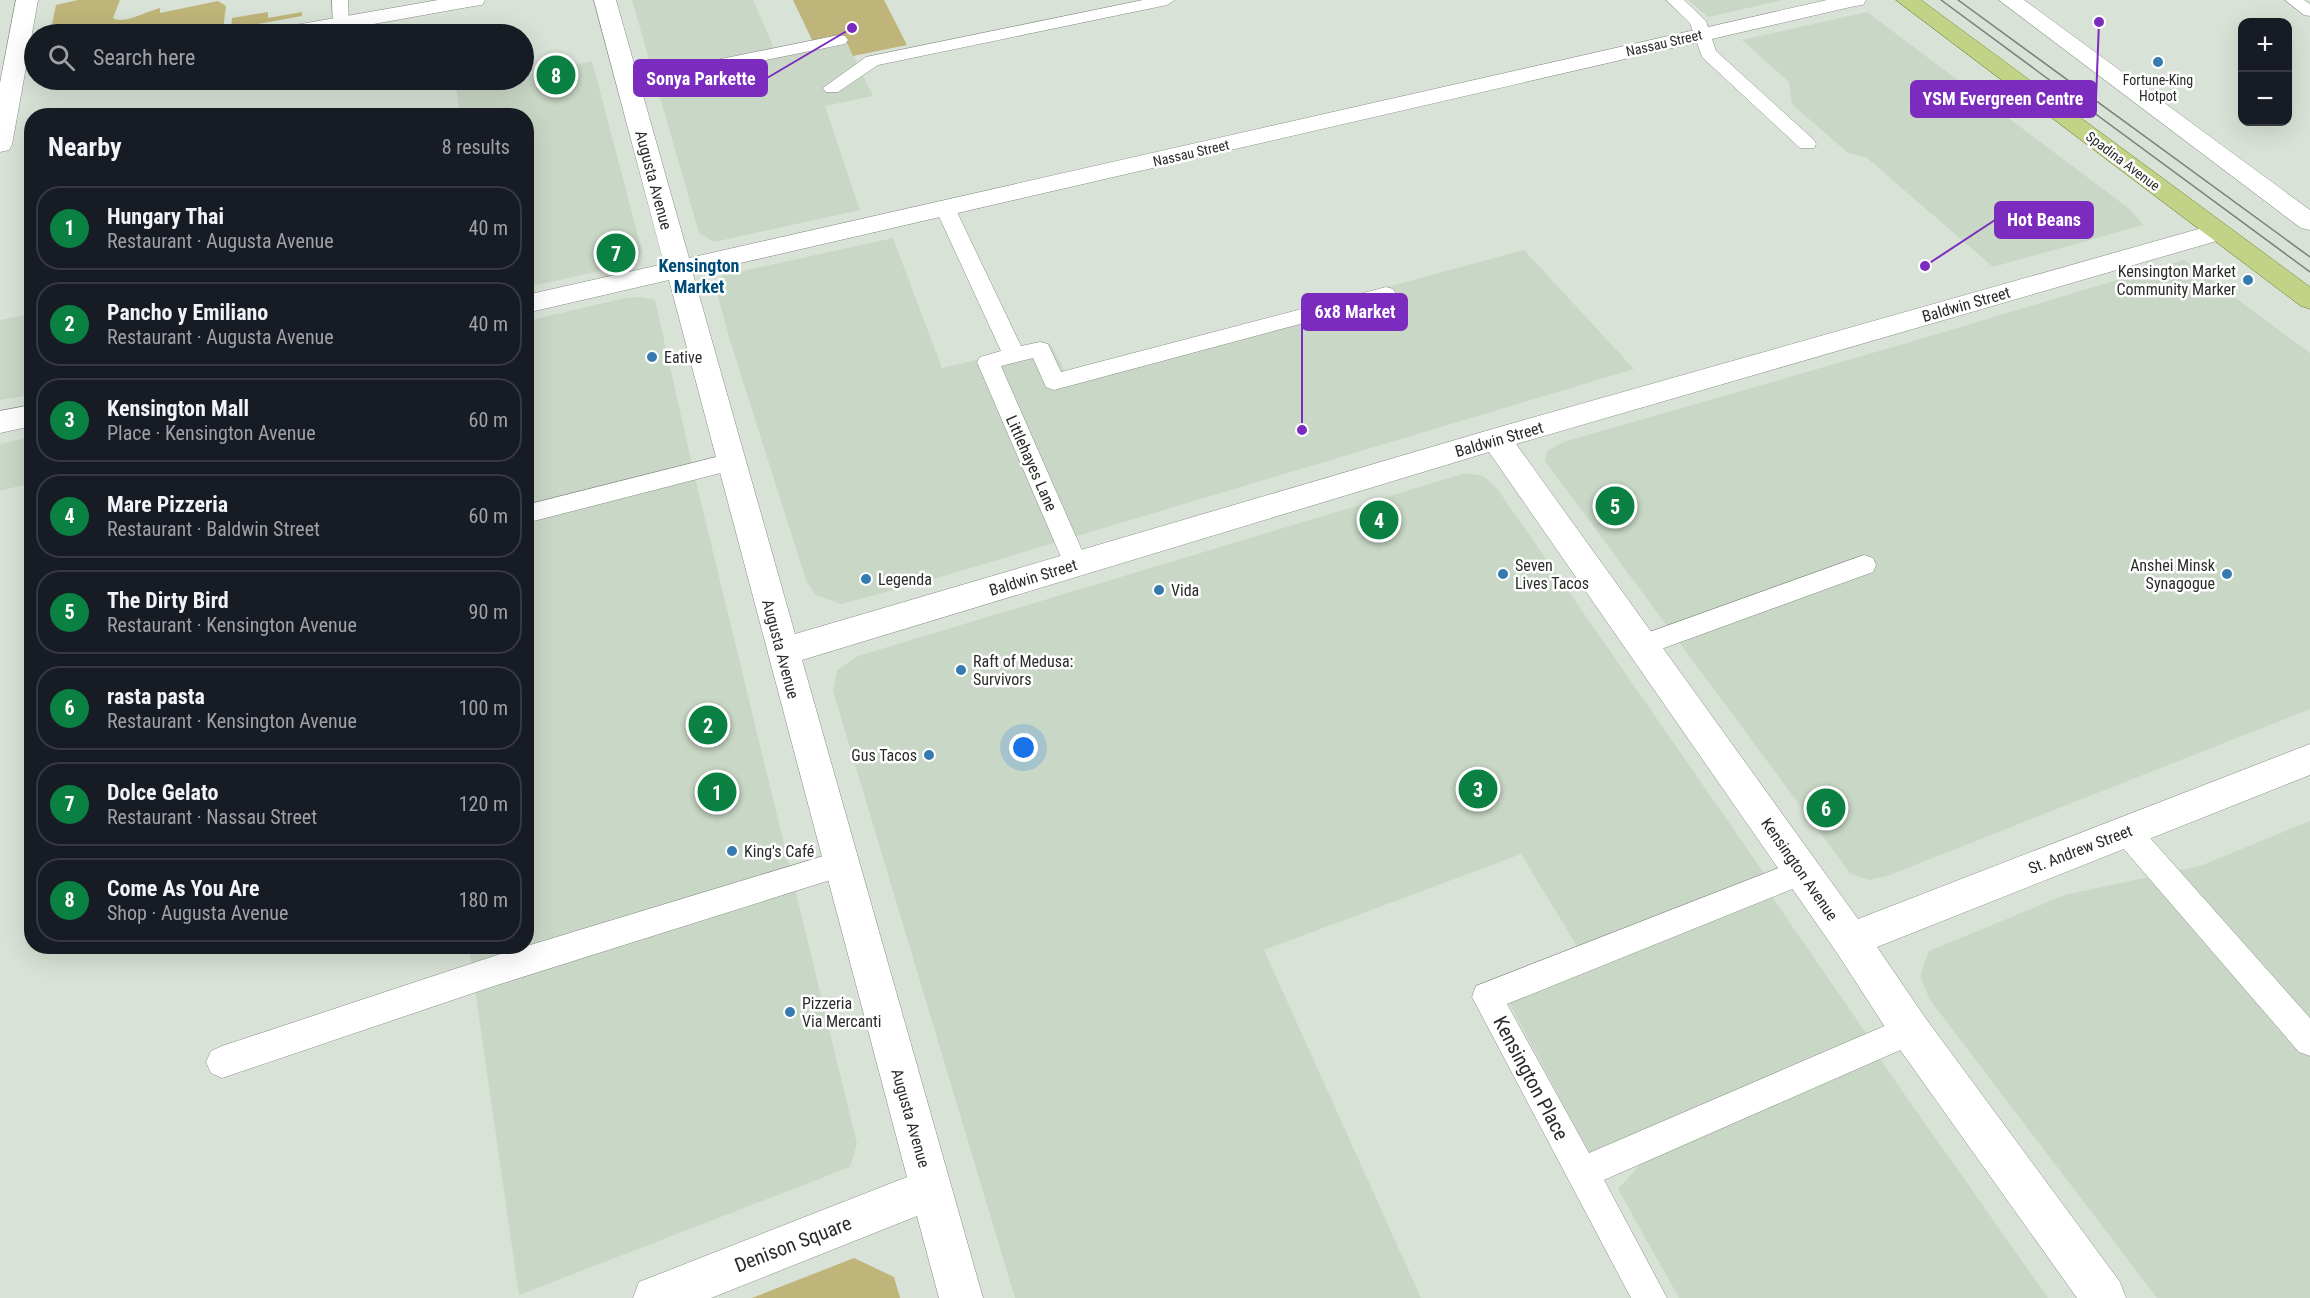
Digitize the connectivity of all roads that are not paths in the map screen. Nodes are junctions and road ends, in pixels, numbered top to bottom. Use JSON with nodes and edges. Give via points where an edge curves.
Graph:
{"nodes":[{"id":1,"x":27,"y":0,"type":"edge"},
{"id":2,"x":340,"y":0,"type":"edge"},
{"id":3,"x":474,"y":0,"type":"edge"},
{"id":4,"x":604,"y":0,"type":"edge"},
{"id":5,"x":1167,"y":0,"type":"edge"},
{"id":6,"x":1674,"y":0,"type":"edge"},
{"id":7,"x":1855,"y":0,"type":"edge"},
{"id":8,"x":1907,"y":0,"type":"edge"},
{"id":9,"x":2010,"y":0,"type":"edge"},
{"id":10,"x":2293,"y":0,"type":"edge"},
{"id":11,"x":2310,"y":10,"type":"edge"},
{"id":12,"x":341,"y":24,"type":"joint"},
{"id":13,"x":1702,"y":34,"type":"junction"},
{"id":14,"x":839,"y":40,"type":"dead end"},
{"id":15,"x":24,"y":81,"type":"edge"},
{"id":16,"x":628,"y":83,"type":"junction"},
{"id":17,"x":6,"y":84,"type":"edge"},
{"id":18,"x":832,"y":88,"type":"dead end"},
{"id":19,"x":0,"y":144,"type":"edge"},
{"id":20,"x":1807,"y":144,"type":"dead end"},
{"id":21,"x":946,"y":210,"type":"junction"},
{"id":22,"x":2310,"y":222,"type":"edge"},
{"id":23,"x":2218,"y":232,"type":"junction"},
{"id":24,"x":678,"y":270,"type":"junction"},
{"id":25,"x":1386,"y":294,"type":"dead end"},
{"id":26,"x":2310,"y":300,"type":"edge"},
{"id":27,"x":534,"y":302,"type":"edge"},
{"id":28,"x":1014,"y":355,"type":"junction"},
{"id":29,"x":24,"y":417,"type":"edge"},
{"id":30,"x":0,"y":422,"type":"edge"},
{"id":31,"x":1496,"y":439,"type":"junction"},
{"id":32,"x":732,"y":462,"type":"junction"},
{"id":33,"x":534,"y":512,"type":"edge"},
{"id":34,"x":1076,"y":564,"type":"junction"},
{"id":35,"x":1864,"y":565,"type":"dead end"},
{"id":36,"x":1642,"y":645,"type":"junction"},
{"id":37,"x":782,"y":652,"type":"junction"},
{"id":38,"x":2310,"y":759,"type":"edge"},
{"id":39,"x":2126,"y":831,"type":"junction"},
{"id":40,"x":840,"y":864,"type":"junction"},
{"id":41,"x":1802,"y":872,"type":"junction"},
{"id":42,"x":1850,"y":940,"type":"junction"},
{"id":43,"x":1910,"y":1030,"type":"junction"},
{"id":44,"x":2310,"y":1041,"type":"edge"},
{"id":45,"x":222,"y":1062,"type":"dead end"},
{"id":46,"x":1582,"y":1173,"type":"junction"},
{"id":47,"x":931,"y":1190,"type":"junction"},
{"id":48,"x":655,"y":1298,"type":"edge"},
{"id":49,"x":961,"y":1298,"type":"edge"},
{"id":50,"x":1650,"y":1298,"type":"edge"},
{"id":51,"x":2104,"y":1298,"type":"edge"}],
"edges":[{"from":1,"to":17,"type":"street"},
{"from":2,"to":12,"type":"lane"},
{"from":3,"to":12,"type":"street"},
{"from":4,"to":16,"type":"street","name":"Augusta Avenue"},
{"from":5,"to":18,"type":"lane","via":[[872,61]]},
{"from":6,"to":13,"type":"lane","via":[[1698,21]]},
{"from":7,"to":13,"type":"street","name":"Nassau Street"},
{"from":8,"to":23,"type":"main road","name":"Spadina Avenue"},
{"from":9,"to":22,"type":"street"},
{"from":10,"to":11,"type":"lane"},
{"from":13,"to":20,"type":"lane","via":[[1708,54]]},
{"from":13,"to":21,"type":"street","name":"Nassau Street"},
{"from":14,"to":16,"type":"lane"},
{"from":15,"to":17,"type":"street"},
{"from":16,"to":24,"type":"street","name":"Augusta Avenue"},
{"from":17,"to":19,"type":"street"},
{"from":21,"to":24,"type":"street","name":"Nassau Street"},
{"from":21,"to":28,"type":"lane"},
{"from":23,"to":26,"type":"main road","name":"Spadina Avenue"},
{"from":23,"to":31,"type":"street","name":"Baldwin Street"},
{"from":24,"to":27,"type":"street","name":"Nassau Street"},
{"from":24,"to":32,"type":"street","name":"Augusta Avenue"},
{"from":25,"to":28,"type":"lane","via":[[1054,382],[1040,349]]},
{"from":28,"to":34,"type":"lane","name":"Littlehayes Lane","via":[[988,362]]},
{"from":29,"to":30,"type":"street"},
{"from":31,"to":34,"type":"street","name":"Baldwin Street"},
{"from":31,"to":36,"type":"street","name":"Kensington Avenue"},
{"from":32,"to":33,"type":"lane"},
{"from":32,"to":37,"type":"street","name":"Augusta Avenue"},
{"from":34,"to":37,"type":"street","name":"Baldwin Street"},
{"from":35,"to":36,"type":"lane"},
{"from":36,"to":41,"type":"street","name":"Kensington Avenue"},
{"from":37,"to":40,"type":"street","name":"Augusta Avenue"},
{"from":38,"to":39,"type":"street","name":"St. Andrew Street"},
{"from":39,"to":42,"type":"street","name":"St. Andrew Street"},
{"from":39,"to":44,"type":"lane"},
{"from":40,"to":45,"type":"lane","via":[[494,971]]},
{"from":40,"to":47,"type":"street","name":"Augusta Avenue"},
{"from":41,"to":42,"type":"street","name":"Kensington Avenue"},
{"from":41,"to":46,"type":"lane","name":"Kensington Place","via":[[1487,997]]},
{"from":42,"to":43,"type":"street","name":"Kensington Avenue"},
{"from":43,"to":46,"type":"lane"},
{"from":43,"to":51,"type":"street","name":"Kensington Avenue"},
{"from":46,"to":50,"type":"lane","name":"Kensington Place"},
{"from":47,"to":48,"type":"street","name":"Denison Square"},
{"from":47,"to":49,"type":"street","name":"Augusta Avenue"}]}
